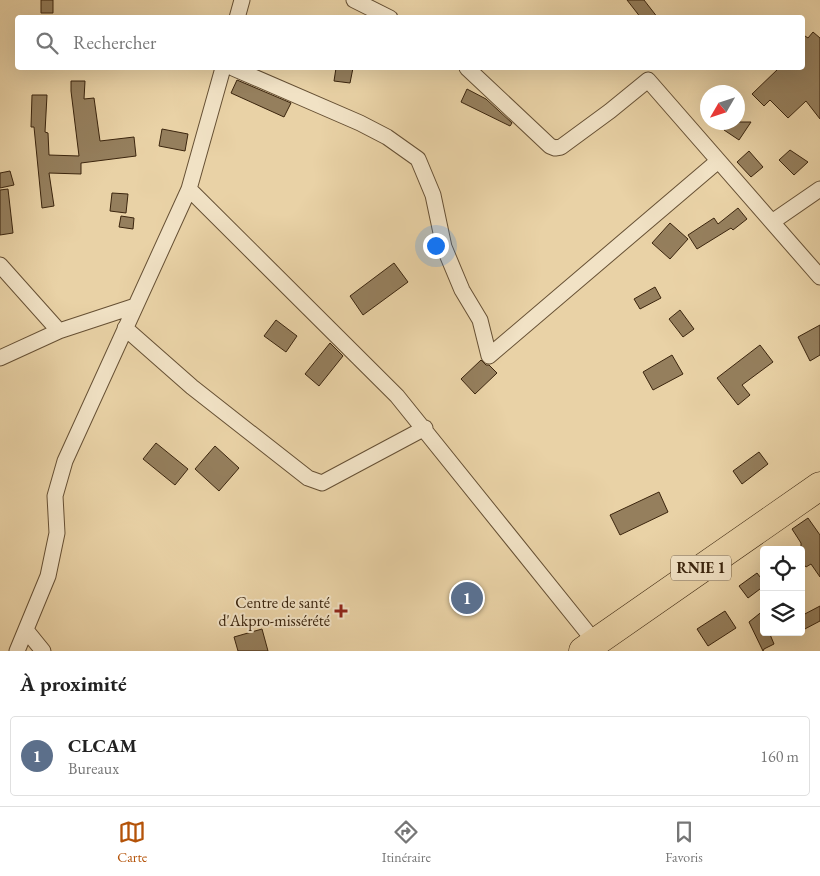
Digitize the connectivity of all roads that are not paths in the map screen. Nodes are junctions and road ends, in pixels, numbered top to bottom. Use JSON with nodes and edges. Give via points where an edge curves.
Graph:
{"nodes":[{"id":1,"x":242,"y":0,"type":"edge"},
{"id":2,"x":354,"y":0,"type":"edge"},
{"id":3,"x":238,"y":15,"type":"edge"},
{"id":4,"x":384,"y":15,"type":"edge"},
{"id":5,"x":222,"y":70,"type":"edge"},
{"id":6,"x":238,"y":70,"type":"edge"},
{"id":7,"x":469,"y":70,"type":"edge"},
{"id":8,"x":718,"y":160,"type":"junction"},
{"id":9,"x":189,"y":189,"type":"junction"},
{"id":10,"x":820,"y":189,"type":"edge"},
{"id":11,"x":772,"y":222,"type":"junction"},
{"id":12,"x":0,"y":265,"type":"edge"},
{"id":13,"x":820,"y":276,"type":"edge"},
{"id":14,"x":135,"y":306,"type":"junction"},
{"id":15,"x":125,"y":328,"type":"junction"},
{"id":16,"x":59,"y":331,"type":"junction"},
{"id":17,"x":0,"y":358,"type":"edge"},
{"id":18,"x":425,"y":428,"type":"junction"},
{"id":19,"x":820,"y":486,"type":"edge"},
{"id":20,"x":26,"y":630,"type":"junction"},
{"id":21,"x":589,"y":647,"type":"edge"},
{"id":22,"x":17,"y":651,"type":"edge"},
{"id":23,"x":43,"y":651,"type":"edge"}],
"edges":[{"from":1,"to":3,"type":"street"},
{"from":2,"to":4,"type":"street"},
{"from":5,"to":9,"type":"street"},
{"from":6,"to":8,"type":"street","via":[[360,123],[418,158],[433,196],[444,247],[462,290],[480,320],[489,356]]},
{"from":7,"to":8,"type":"street","via":[[555,148],[575,137],[648,80]]},
{"from":8,"to":11,"type":"street"},
{"from":9,"to":14,"type":"street"},
{"from":9,"to":18,"type":"street","via":[[397,396]]},
{"from":10,"to":11,"type":"street"},
{"from":11,"to":13,"type":"street"},
{"from":12,"to":16,"type":"street"},
{"from":14,"to":15,"type":"street"},
{"from":14,"to":16,"type":"street"},
{"from":15,"to":18,"type":"street","via":[[192,387],[308,478],[322,483]]},
{"from":15,"to":20,"type":"street","via":[[65,461],[55,496],[57,534],[48,576]]},
{"from":16,"to":17,"type":"street"},
{"from":18,"to":21,"type":"street"},
{"from":19,"to":21,"type":"highway","number":"RNIE 1"},
{"from":20,"to":22,"type":"street"},
{"from":20,"to":23,"type":"street"}]}
